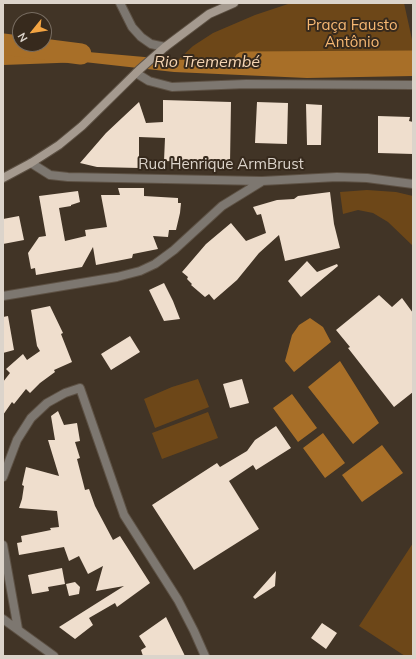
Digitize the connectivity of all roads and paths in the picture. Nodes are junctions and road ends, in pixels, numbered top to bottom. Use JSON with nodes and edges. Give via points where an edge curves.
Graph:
{"nodes":[{"id":1,"x":120,"y":3,"type":"edge"},
{"id":2,"x":234,"y":3,"type":"edge"},
{"id":3,"x":165,"y":47,"type":"junction"},
{"id":4,"x":137,"y":72,"type":"junction"},
{"id":5,"x":413,"y":85,"type":"edge"},
{"id":6,"x":32,"y":163,"type":"junction"},
{"id":7,"x":3,"y":178,"type":"edge"},
{"id":8,"x":262,"y":181,"type":"junction"},
{"id":9,"x":413,"y":184,"type":"edge"},
{"id":10,"x":3,"y":296,"type":"edge"},
{"id":11,"x":3,"y":477,"type":"edge"},
{"id":12,"x":3,"y":545,"type":"edge"},
{"id":13,"x":3,"y":619,"type":"edge"},
{"id":14,"x":18,"y":630,"type":"junction"},
{"id":15,"x":54,"y":656,"type":"edge"},
{"id":16,"x":205,"y":656,"type":"edge"}],
"edges":[{"from":1,"to":3,"type":"street","via":[[132,27],[141,37],[151,44]]},
{"from":2,"to":3,"type":"main road","via":[[209,14]]},
{"from":3,"to":4,"type":"main road"},
{"from":4,"to":5,"type":"street","via":[[149,81],[172,87],[246,84]]},
{"from":4,"to":6,"type":"main road","via":[[82,126]]},
{"from":6,"to":7,"type":"main road"},
{"from":6,"to":8,"type":"street","name":"Rua Henrique ArmBrust","via":[[50,174],[68,177]]},
{"from":8,"to":9,"type":"street","name":"Rua Henrique ArmBrust","via":[[337,177]]},
{"from":8,"to":10,"type":"street","via":[[222,206],[174,250],[140,271]]},
{"from":11,"to":16,"type":"street","via":[[17,440],[31,418],[46,403],[80,388],[124,514],[178,600]]},
{"from":12,"to":14,"type":"street"},
{"from":13,"to":14,"type":"street"},
{"from":14,"to":15,"type":"street"}]}
